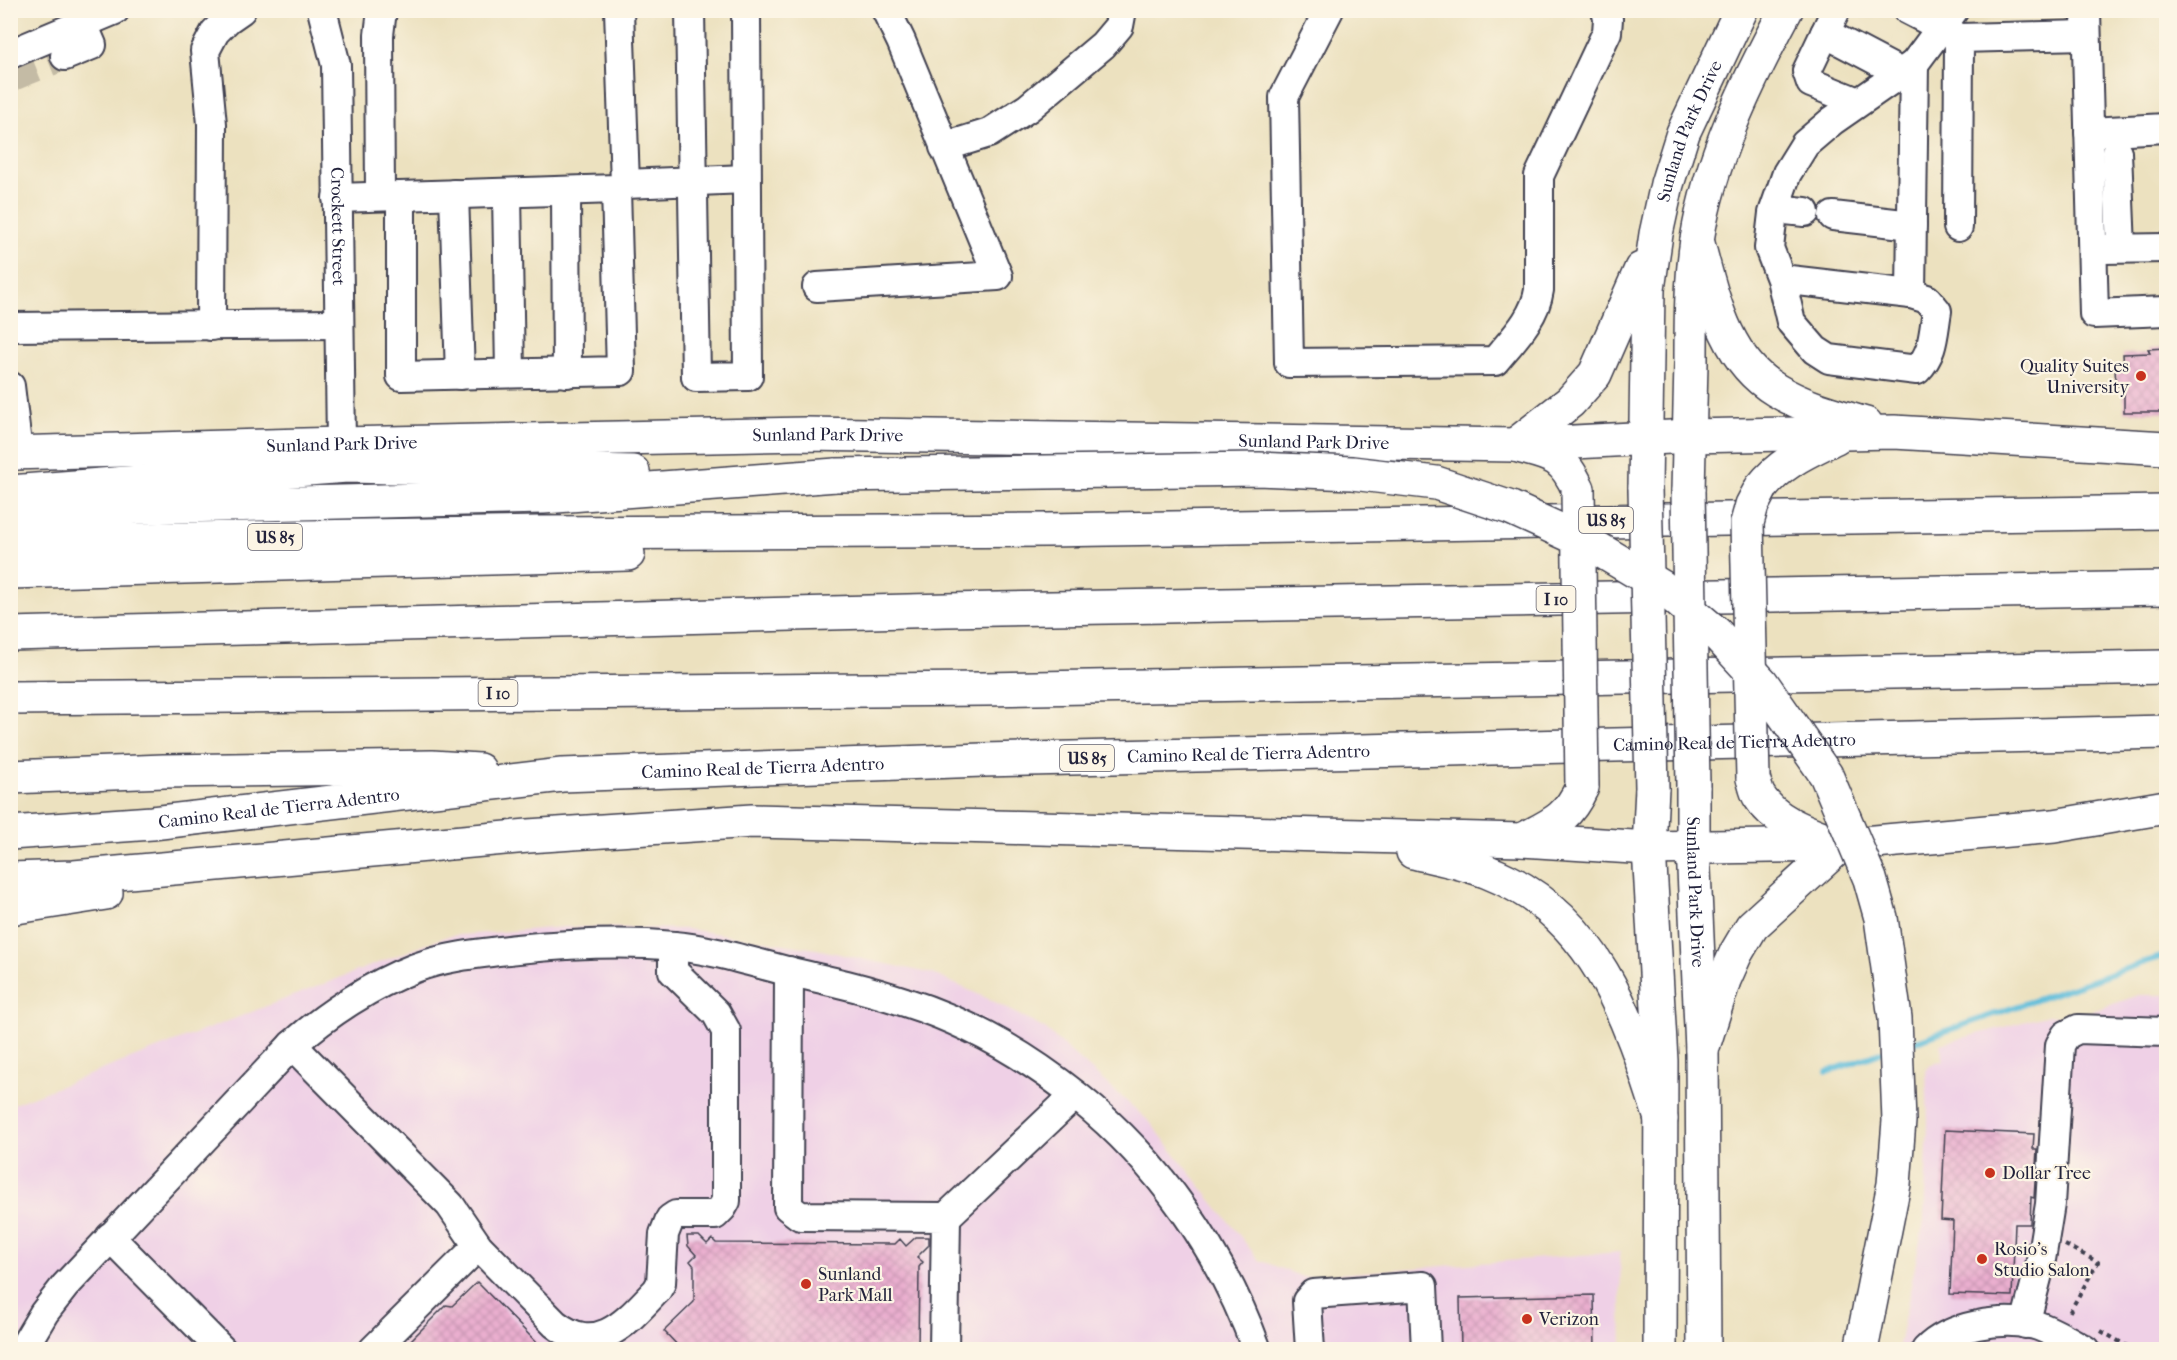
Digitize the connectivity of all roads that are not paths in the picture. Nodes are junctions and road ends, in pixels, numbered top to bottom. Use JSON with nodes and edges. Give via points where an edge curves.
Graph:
{"nodes":[{"id":1,"x":115,"y":10,"type":"edge"},
{"id":2,"x":241,"y":10,"type":"edge"},
{"id":3,"x":322,"y":10,"type":"edge"},
{"id":4,"x":619,"y":10,"type":"edge"},
{"id":5,"x":690,"y":10,"type":"edge"},
{"id":6,"x":746,"y":10,"type":"edge"},
{"id":7,"x":886,"y":10,"type":"edge"},
{"id":8,"x":1122,"y":10,"type":"edge"},
{"id":9,"x":1329,"y":10,"type":"edge"},
{"id":10,"x":1606,"y":10,"type":"edge"},
{"id":11,"x":1741,"y":10,"type":"edge"},
{"id":12,"x":1786,"y":10,"type":"edge"},
{"id":13,"x":1908,"y":10,"type":"edge"},
{"id":14,"x":384,"y":12,"type":"edge"},
{"id":15,"x":1830,"y":22,"type":"edge"},
{"id":16,"x":2086,"y":23,"type":"edge"},
{"id":17,"x":83,"y":24,"type":"junction"},
{"id":18,"x":1950,"y":24,"type":"edge"},
{"id":19,"x":10,"y":54,"type":"edge"},
{"id":20,"x":65,"y":56,"type":"tunnel mouth"},
{"id":21,"x":1908,"y":68,"type":"junction"},
{"id":22,"x":1858,"y":102,"type":"junction"},
{"id":23,"x":2166,"y":128,"type":"edge"},
{"id":24,"x":2089,"y":132,"type":"junction"},
{"id":25,"x":944,"y":147,"type":"junction"},
{"id":26,"x":2117,"y":152,"type":"dead end"},
{"id":27,"x":746,"y":179,"type":"junction"},
{"id":28,"x":692,"y":181,"type":"junction"},
{"id":29,"x":621,"y":187,"type":"junction"},
{"id":30,"x":566,"y":191,"type":"junction"},
{"id":31,"x":507,"y":193,"type":"junction"},
{"id":32,"x":454,"y":194,"type":"junction"},
{"id":33,"x":391,"y":196,"type":"junction"},
{"id":34,"x":337,"y":198,"type":"junction"},
{"id":35,"x":1775,"y":209,"type":"junction"},
{"id":36,"x":1805,"y":213,"type":"dead end"},
{"id":37,"x":1833,"y":216,"type":"dead end"},
{"id":38,"x":1912,"y":225,"type":"junction"},
{"id":39,"x":1958,"y":226,"type":"dead end"},
{"id":40,"x":1656,"y":234,"type":"junction"},
{"id":41,"x":1697,"y":240,"type":"junction"},
{"id":42,"x":2121,"y":248,"type":"junction"},
{"id":43,"x":2166,"y":248,"type":"edge"},
{"id":44,"x":2092,"y":249,"type":"junction"},
{"id":45,"x":1781,"y":279,"type":"junction"},
{"id":46,"x":816,"y":287,"type":"dead end"},
{"id":47,"x":1911,"y":294,"type":"junction"},
{"id":48,"x":2166,"y":311,"type":"edge"},
{"id":49,"x":339,"y":324,"type":"junction"},
{"id":50,"x":211,"y":326,"type":"junction"},
{"id":51,"x":10,"y":327,"type":"edge"},
{"id":52,"x":567,"y":373,"type":"junction"},
{"id":53,"x":510,"y":374,"type":"junction"},
{"id":54,"x":460,"y":375,"type":"junction"},
{"id":55,"x":11,"y":387,"type":"edge"},
{"id":56,"x":1894,"y":432,"type":"junction"},
{"id":57,"x":1843,"y":434,"type":"junction"},
{"id":58,"x":1690,"y":436,"type":"junction"},
{"id":59,"x":1645,"y":438,"type":"junction"},
{"id":60,"x":341,"y":444,"type":"junction"},
{"id":61,"x":1515,"y":445,"type":"junction"},
{"id":62,"x":2166,"y":448,"type":"edge"},
{"id":63,"x":13,"y":454,"type":"edge"},
{"id":64,"x":836,"y":475,"type":"junction"},
{"id":65,"x":10,"y":492,"type":"edge"},
{"id":66,"x":2166,"y":512,"type":"edge"},
{"id":67,"x":10,"y":515,"type":"edge"},
{"id":68,"x":1047,"y":530,"type":"junction"},
{"id":69,"x":10,"y":542,"type":"edge"},
{"id":70,"x":10,"y":572,"type":"edge"},
{"id":71,"x":2166,"y":588,"type":"edge"},
{"id":72,"x":10,"y":634,"type":"edge"},
{"id":73,"x":2166,"y":667,"type":"edge"},
{"id":74,"x":10,"y":698,"type":"edge"},
{"id":75,"x":2166,"y":732,"type":"edge"},
{"id":76,"x":562,"y":775,"type":"junction"},
{"id":77,"x":10,"y":777,"type":"edge"},
{"id":78,"x":2166,"y":807,"type":"edge"},
{"id":79,"x":10,"y":833,"type":"edge"},
{"id":80,"x":1344,"y":836,"type":"junction"},
{"id":81,"x":1522,"y":840,"type":"junction"},
{"id":82,"x":1841,"y":845,"type":"junction"},
{"id":83,"x":1693,"y":847,"type":"junction"},
{"id":84,"x":1649,"y":848,"type":"junction"},
{"id":85,"x":291,"y":859,"type":"junction"},
{"id":86,"x":10,"y":879,"type":"edge"},
{"id":87,"x":10,"y":908,"type":"edge"},
{"id":88,"x":673,"y":946,"type":"junction"},
{"id":89,"x":789,"y":971,"type":"junction"},
{"id":90,"x":2166,"y":1032,"type":"edge"},
{"id":91,"x":292,"y":1045,"type":"junction"},
{"id":92,"x":1702,"y":1050,"type":"junction"},
{"id":93,"x":1075,"y":1095,"type":"junction"},
{"id":94,"x":1661,"y":1119,"type":"junction"},
{"id":95,"x":946,"y":1217,"type":"junction"},
{"id":96,"x":110,"y":1236,"type":"junction"},
{"id":97,"x":478,"y":1246,"type":"junction"},
{"id":98,"x":2025,"y":1324,"type":"junction"},
{"id":99,"x":2091,"y":1339,"type":"edge"},
{"id":100,"x":22,"y":1350,"type":"edge"},
{"id":101,"x":222,"y":1350,"type":"edge"},
{"id":102,"x":373,"y":1350,"type":"edge"},
{"id":103,"x":944,"y":1350,"type":"edge"},
{"id":104,"x":1257,"y":1350,"type":"edge"},
{"id":105,"x":1310,"y":1350,"type":"edge"},
{"id":106,"x":1426,"y":1350,"type":"edge"},
{"id":107,"x":1660,"y":1350,"type":"edge"},
{"id":108,"x":1704,"y":1350,"type":"edge"},
{"id":109,"x":1861,"y":1350,"type":"edge"},
{"id":110,"x":1926,"y":1350,"type":"edge"}],
"edges":[{"from":1,"to":17,"type":"street"},
{"from":2,"to":50,"type":"street","via":[[215,32],[205,51],[212,124]]},
{"from":3,"to":34,"type":"street","name":"Crockett Street","via":[[336,65]]},
{"from":4,"to":29,"type":"street"},
{"from":5,"to":28,"type":"street"},
{"from":6,"to":27,"type":"street"},
{"from":7,"to":25,"type":"street"},
{"from":8,"to":25,"type":"street","via":[[1119,26],[1103,45],[1028,108],[989,133]]},
{"from":9,"to":10,"type":"street","via":[[1284,97],[1289,363],[1495,361],[1538,303],[1539,176],[1607,32]]},
{"from":11,"to":40,"type":"main road","name":"Sunland Park Drive","via":[[1683,133]]},
{"from":12,"to":41,"type":"main road","name":"Sunland Park Drive","via":[[1730,125]]},
{"from":13,"to":18,"type":"street"},
{"from":14,"to":33,"type":"street","via":[[379,35]]},
{"from":15,"to":21,"type":"street"},
{"from":15,"to":22,"type":"street","via":[[1807,71],[1811,83]]},
{"from":16,"to":18,"type":"street"},
{"from":16,"to":24,"type":"street"},
{"from":17,"to":19,"type":"street"},
{"from":17,"to":20,"type":"street","via":[[92,45]]},
{"from":18,"to":21,"type":"street"},
{"from":18,"to":39,"type":"street"},
{"from":21,"to":22,"type":"street"},
{"from":21,"to":38,"type":"street"},
{"from":22,"to":35,"type":"street","via":[[1805,144],[1787,173]]},
{"from":23,"to":24,"type":"street"},
{"from":24,"to":44,"type":"street"},
{"from":25,"to":46,"type":"street","via":[[998,276]]},
{"from":26,"to":42,"type":"street"},
{"from":27,"to":28,"type":"street"},
{"from":27,"to":28,"type":"street","via":[[748,376],[696,377]]},
{"from":28,"to":29,"type":"street"},
{"from":29,"to":30,"type":"street"},
{"from":29,"to":52,"type":"street","via":[[621,371]]},
{"from":30,"to":31,"type":"street"},
{"from":30,"to":52,"type":"street"},
{"from":31,"to":32,"type":"street"},
{"from":31,"to":53,"type":"street"},
{"from":32,"to":33,"type":"street"},
{"from":32,"to":54,"type":"street"},
{"from":33,"to":34,"type":"street"},
{"from":33,"to":54,"type":"street","via":[[401,376]]},
{"from":34,"to":49,"type":"street","name":"Crockett Street"},
{"from":35,"to":36,"type":"street"},
{"from":35,"to":45,"type":"street","via":[[1769,248]]},
{"from":37,"to":38,"type":"street"},
{"from":38,"to":47,"type":"street"},
{"from":40,"to":59,"type":"main road","name":"Sunland Park Drive","via":[[1648,289]]},
{"from":40,"to":61,"type":"main road","via":[[1595,374],[1570,402]]},
{"from":41,"to":56,"type":"main road","via":[[1717,314],[1733,345],[1752,369],[1774,390],[1807,406]]},
{"from":41,"to":58,"type":"main road","name":"Sunland Park Drive","via":[[1691,309]]},
{"from":42,"to":43,"type":"street"},
{"from":42,"to":44,"type":"street"},
{"from":44,"to":48,"type":"street","via":[[2094,314]]},
{"from":45,"to":47,"type":"street"},
{"from":45,"to":47,"type":"street","via":[[1791,322],[1815,350],[1829,358],[1917,370],[1932,346],[1937,311],[1927,298]]},
{"from":49,"to":50,"type":"street"},
{"from":49,"to":60,"type":"street","name":"Crockett Street"},
{"from":50,"to":51,"type":"street"},
{"from":52,"to":53,"type":"street"},
{"from":53,"to":54,"type":"street"},
{"from":55,"to":63,"type":"street"},
{"from":56,"to":57,"type":"main road"},
{"from":56,"to":62,"type":"main road"},
{"from":57,"to":58,"type":"main road"},
{"from":57,"to":82,"type":"main road","bridge":true,"via":[[1787,462],[1770,476],[1752,505],[1747,523],[1753,778],[1758,795],[1770,810],[1789,824]]},
{"from":58,"to":59,"type":"main road","name":"Sunland Park Drive"},
{"from":58,"to":83,"type":"main road","name":"Sunland Park Drive","bridge":true},
{"from":59,"to":61,"type":"main road","name":"Sunland Park Drive"},
{"from":59,"to":84,"type":"main road","name":"Sunland Park Drive","bridge":true,"via":[[1652,788]]},
{"from":60,"to":61,"type":"main road","name":"Sunland Park Drive","via":[[806,434]]},
{"from":60,"to":63,"type":"main road","name":"Sunland Park Drive"},
{"from":61,"to":81,"type":"main road","bridge":true,"via":[[1555,456],[1571,473],[1578,489],[1582,787],[1573,807],[1556,822]]},
{"from":64,"to":65,"type":"main road","via":[[347,466]]},
{"from":64,"to":67,"type":"main road","via":[[543,497],[140,507]]},
{"from":64,"to":109,"type":"main road","bridge":true,"via":[[1259,469],[1353,473],[1436,483],[1511,508],[1590,544],[1662,587],[1715,632],[1762,683],[1826,775],[1870,879],[1881,918],[1895,1018],[1899,1121],[1894,1184]]},
{"from":66,"to":68,"type":"main road","number":"US 85"},
{"from":68,"to":69,"type":"main road","number":"US 85"},
{"from":68,"to":70,"type":"main road","via":[[724,552]]},
{"from":71,"to":72,"type":"main road","number":"I 10","via":[[958,610]]},
{"from":73,"to":74,"type":"main road","number":"I 10","via":[[996,688]]},
{"from":75,"to":76,"type":"main road","name":"Camino Real de Tierra Adentro","number":"US 85","via":[[983,760]]},
{"from":76,"to":77,"type":"main road","via":[[432,767]]},
{"from":76,"to":79,"type":"main road","name":"Camino Real de Tierra Adentro","number":"US 85","via":[[152,823]]},
{"from":78,"to":82,"type":"main road","via":[[2054,826]]},
{"from":80,"to":81,"type":"main road"},
{"from":80,"to":85,"type":"main road","via":[[752,821],[528,836]]},
{"from":80,"to":94,"type":"main road","via":[[1479,868],[1506,880],[1547,907],[1586,948],[1615,993],[1637,1043]]},
{"from":81,"to":84,"type":"main road"},
{"from":82,"to":83,"type":"main road"},
{"from":82,"to":92,"type":"main road","via":[[1752,926],[1724,980]]},
{"from":83,"to":84,"type":"main road"},
{"from":83,"to":92,"type":"main road","name":"Sunland Park Drive"},
{"from":84,"to":94,"type":"main road","name":"Sunland Park Drive"},
{"from":85,"to":86,"type":"main road"},
{"from":85,"to":87,"type":"main road"},
{"from":88,"to":89,"type":"street"},
{"from":88,"to":91,"type":"street","via":[[622,943],[536,947],[433,963],[363,995]]},
{"from":88,"to":97,"type":"street","via":[[673,971],[716,1013],[726,1031],[728,1185],[722,1208],[715,1215],[676,1215],[670,1219],[664,1233],[661,1283],[657,1290],[623,1325],[602,1336],[563,1331]]},
{"from":89,"to":93,"type":"street","via":[[890,997],[947,1018],[1003,1045]]},
{"from":89,"to":95,"type":"street","via":[[788,1207],[800,1216]]},
{"from":90,"to":98,"type":"street","via":[[2078,1029],[2071,1031],[2060,1045],[2046,1240]]},
{"from":91,"to":96,"type":"street"},
{"from":91,"to":97,"type":"street","via":[[450,1205]]},
{"from":92,"to":108,"type":"main road","name":"Sunland Park Drive"},
{"from":93,"to":95,"type":"street"},
{"from":93,"to":104,"type":"street","via":[[1133,1148],[1184,1210],[1224,1273]]},
{"from":94,"to":107,"type":"main road","name":"Sunland Park Drive"},
{"from":95,"to":103,"type":"street"},
{"from":96,"to":100,"type":"street","via":[[56,1298]]},
{"from":96,"to":101,"type":"street"},
{"from":97,"to":102,"type":"street"},
{"from":98,"to":99,"type":"street"},
{"from":98,"to":110,"type":"street","via":[[1960,1329],[1935,1340]]},
{"from":105,"to":106,"type":"street","via":[[1307,1301],[1313,1294],[1423,1286]]}]}
